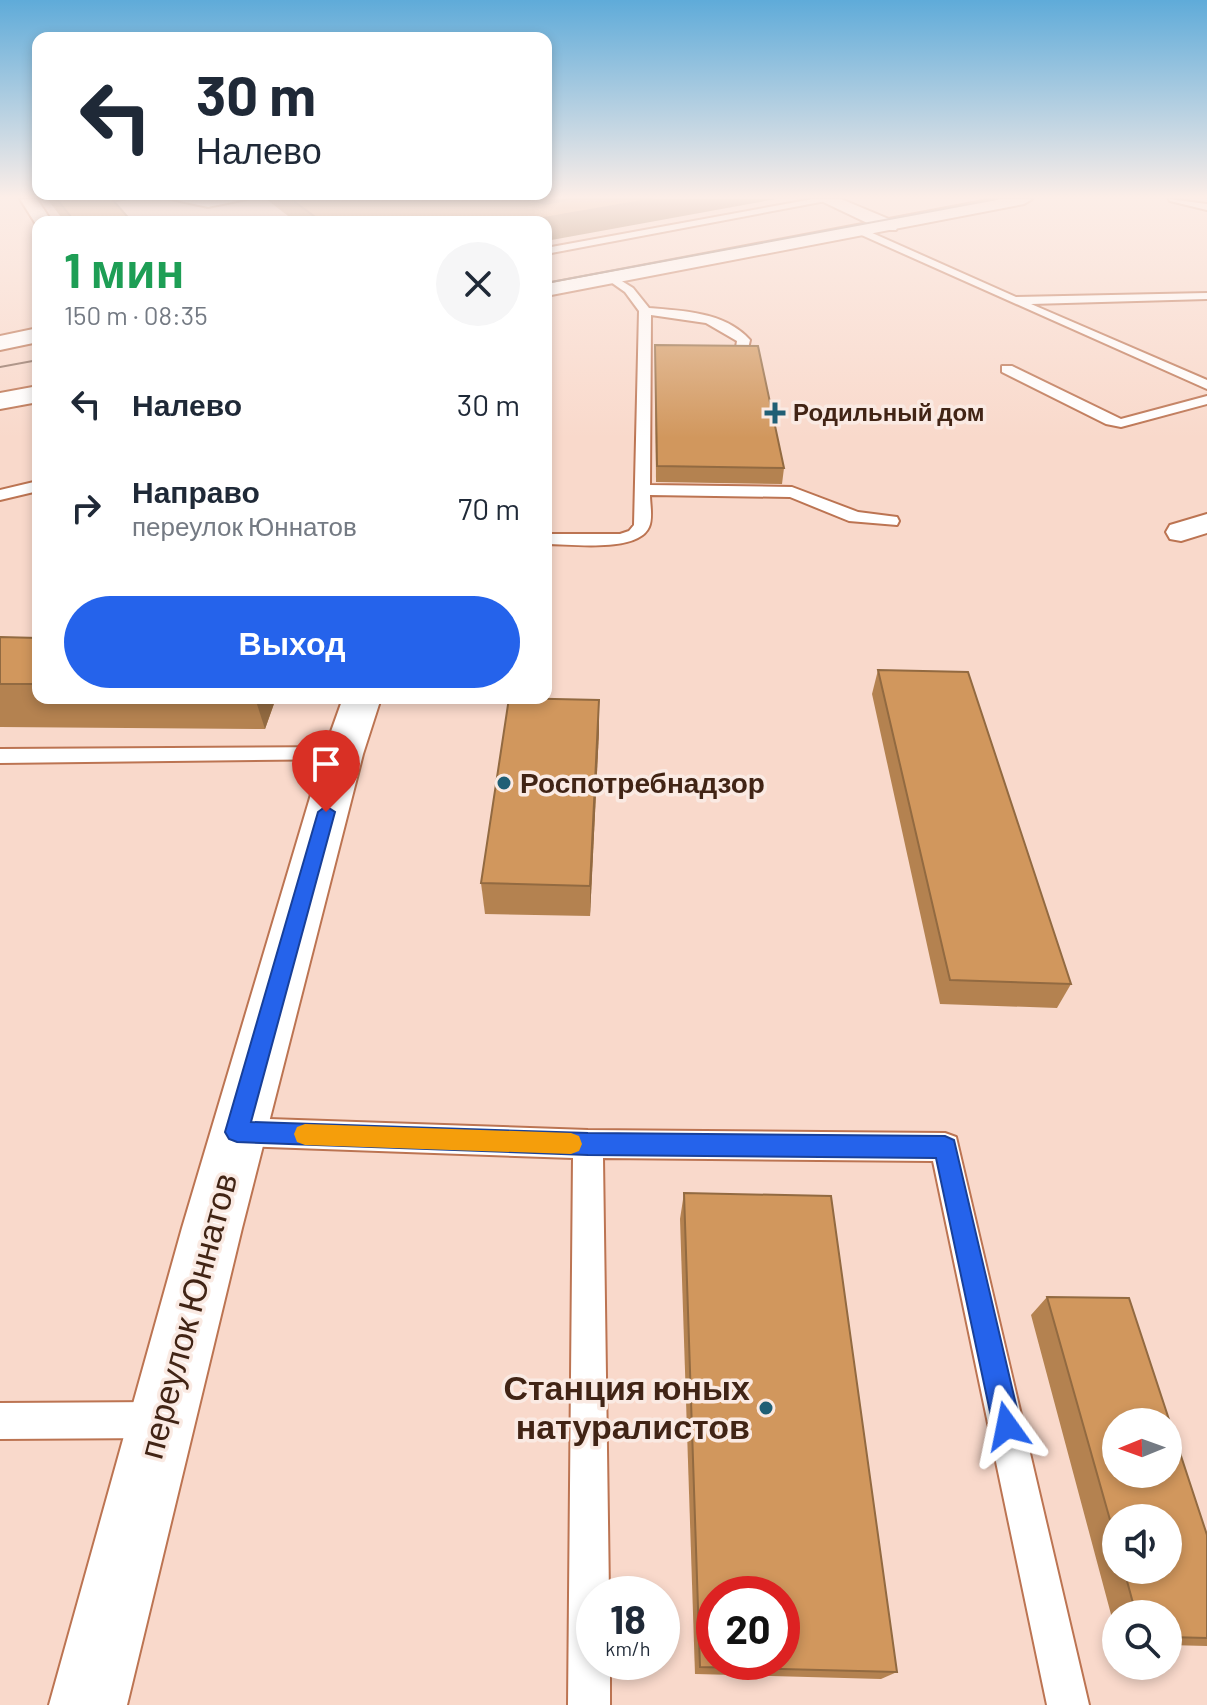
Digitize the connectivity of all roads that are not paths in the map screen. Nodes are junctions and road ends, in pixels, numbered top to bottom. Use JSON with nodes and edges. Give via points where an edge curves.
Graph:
{"nodes":[{"id":1,"x":612,"y":278,"type":"edge"},
{"id":2,"x":609,"y":279,"type":"edge"},
{"id":3,"x":965,"y":279,"type":"edge"},
{"id":4,"x":552,"y":289,"type":"edge"},
{"id":5,"x":1207,"y":296,"type":"edge"},
{"id":6,"x":1014,"y":301,"type":"junction"},
{"id":7,"x":645,"y":311,"type":"junction"},
{"id":8,"x":32,"y":336,"type":"edge"},
{"id":9,"x":0,"y":343,"type":"edge"},
{"id":10,"x":696,"y":355,"type":"edge"},
{"id":11,"x":1007,"y":369,"type":"dead end"},
{"id":12,"x":1207,"y":385,"type":"edge"},
{"id":13,"x":32,"y":395,"type":"edge"},
{"id":14,"x":1207,"y":400,"type":"edge"},
{"id":15,"x":0,"y":401,"type":"edge"},
{"id":16,"x":32,"y":487,"type":"edge"},
{"id":17,"x":642,"y":490,"type":"junction"},
{"id":18,"x":0,"y":495,"type":"edge"},
{"id":19,"x":891,"y":521,"type":"dead end"},
{"id":20,"x":552,"y":539,"type":"edge"},
{"id":21,"x":360,"y":704,"type":"edge"},
{"id":22,"x":343,"y":754,"type":"junction"},
{"id":23,"x":0,"y":756,"type":"edge"},
{"id":24,"x":237,"y":1132,"type":"junction"},
{"id":25,"x":588,"y":1144,"type":"junction"},
{"id":26,"x":159,"y":1420,"type":"junction"},
{"id":27,"x":0,"y":1421,"type":"edge"},
{"id":28,"x":88,"y":1705,"type":"edge"},
{"id":29,"x":589,"y":1705,"type":"edge"},
{"id":30,"x":1068,"y":1705,"type":"edge"}],
"edges":[{"from":1,"to":7,"type":"lane"},
{"from":2,"to":4,"type":"street"},
{"from":3,"to":6,"type":"lane"},
{"from":5,"to":6,"type":"lane"},
{"from":6,"to":12,"type":"lane"},
{"from":7,"to":10,"type":"lane","via":[[712,320],[734,329],[744,340],[742,350]]},
{"from":7,"to":17,"type":"lane","via":[[650,352]]},
{"from":8,"to":9,"type":"street"},
{"from":11,"to":14,"type":"lane","via":[[1121,423]]},
{"from":13,"to":15,"type":"street"},
{"from":16,"to":18,"type":"lane"},
{"from":17,"to":19,"type":"lane","via":[[792,492],[855,517]]},
{"from":17,"to":20,"type":"lane","via":[[642,525],[635,535]]},
{"from":21,"to":22,"type":"street","name":"переулок Юннатов"},
{"from":22,"to":23,"type":"lane"},
{"from":22,"to":24,"type":"street","name":"переулок Юннатов"},
{"from":24,"to":25,"type":"lane"},
{"from":24,"to":26,"type":"street","name":"переулок Юннатов"},
{"from":25,"to":29,"type":"lane"},
{"from":25,"to":30,"type":"lane","via":[[945,1147]]},
{"from":26,"to":27,"type":"lane"},
{"from":26,"to":28,"type":"street","name":"переулок Юннатов"}]}
